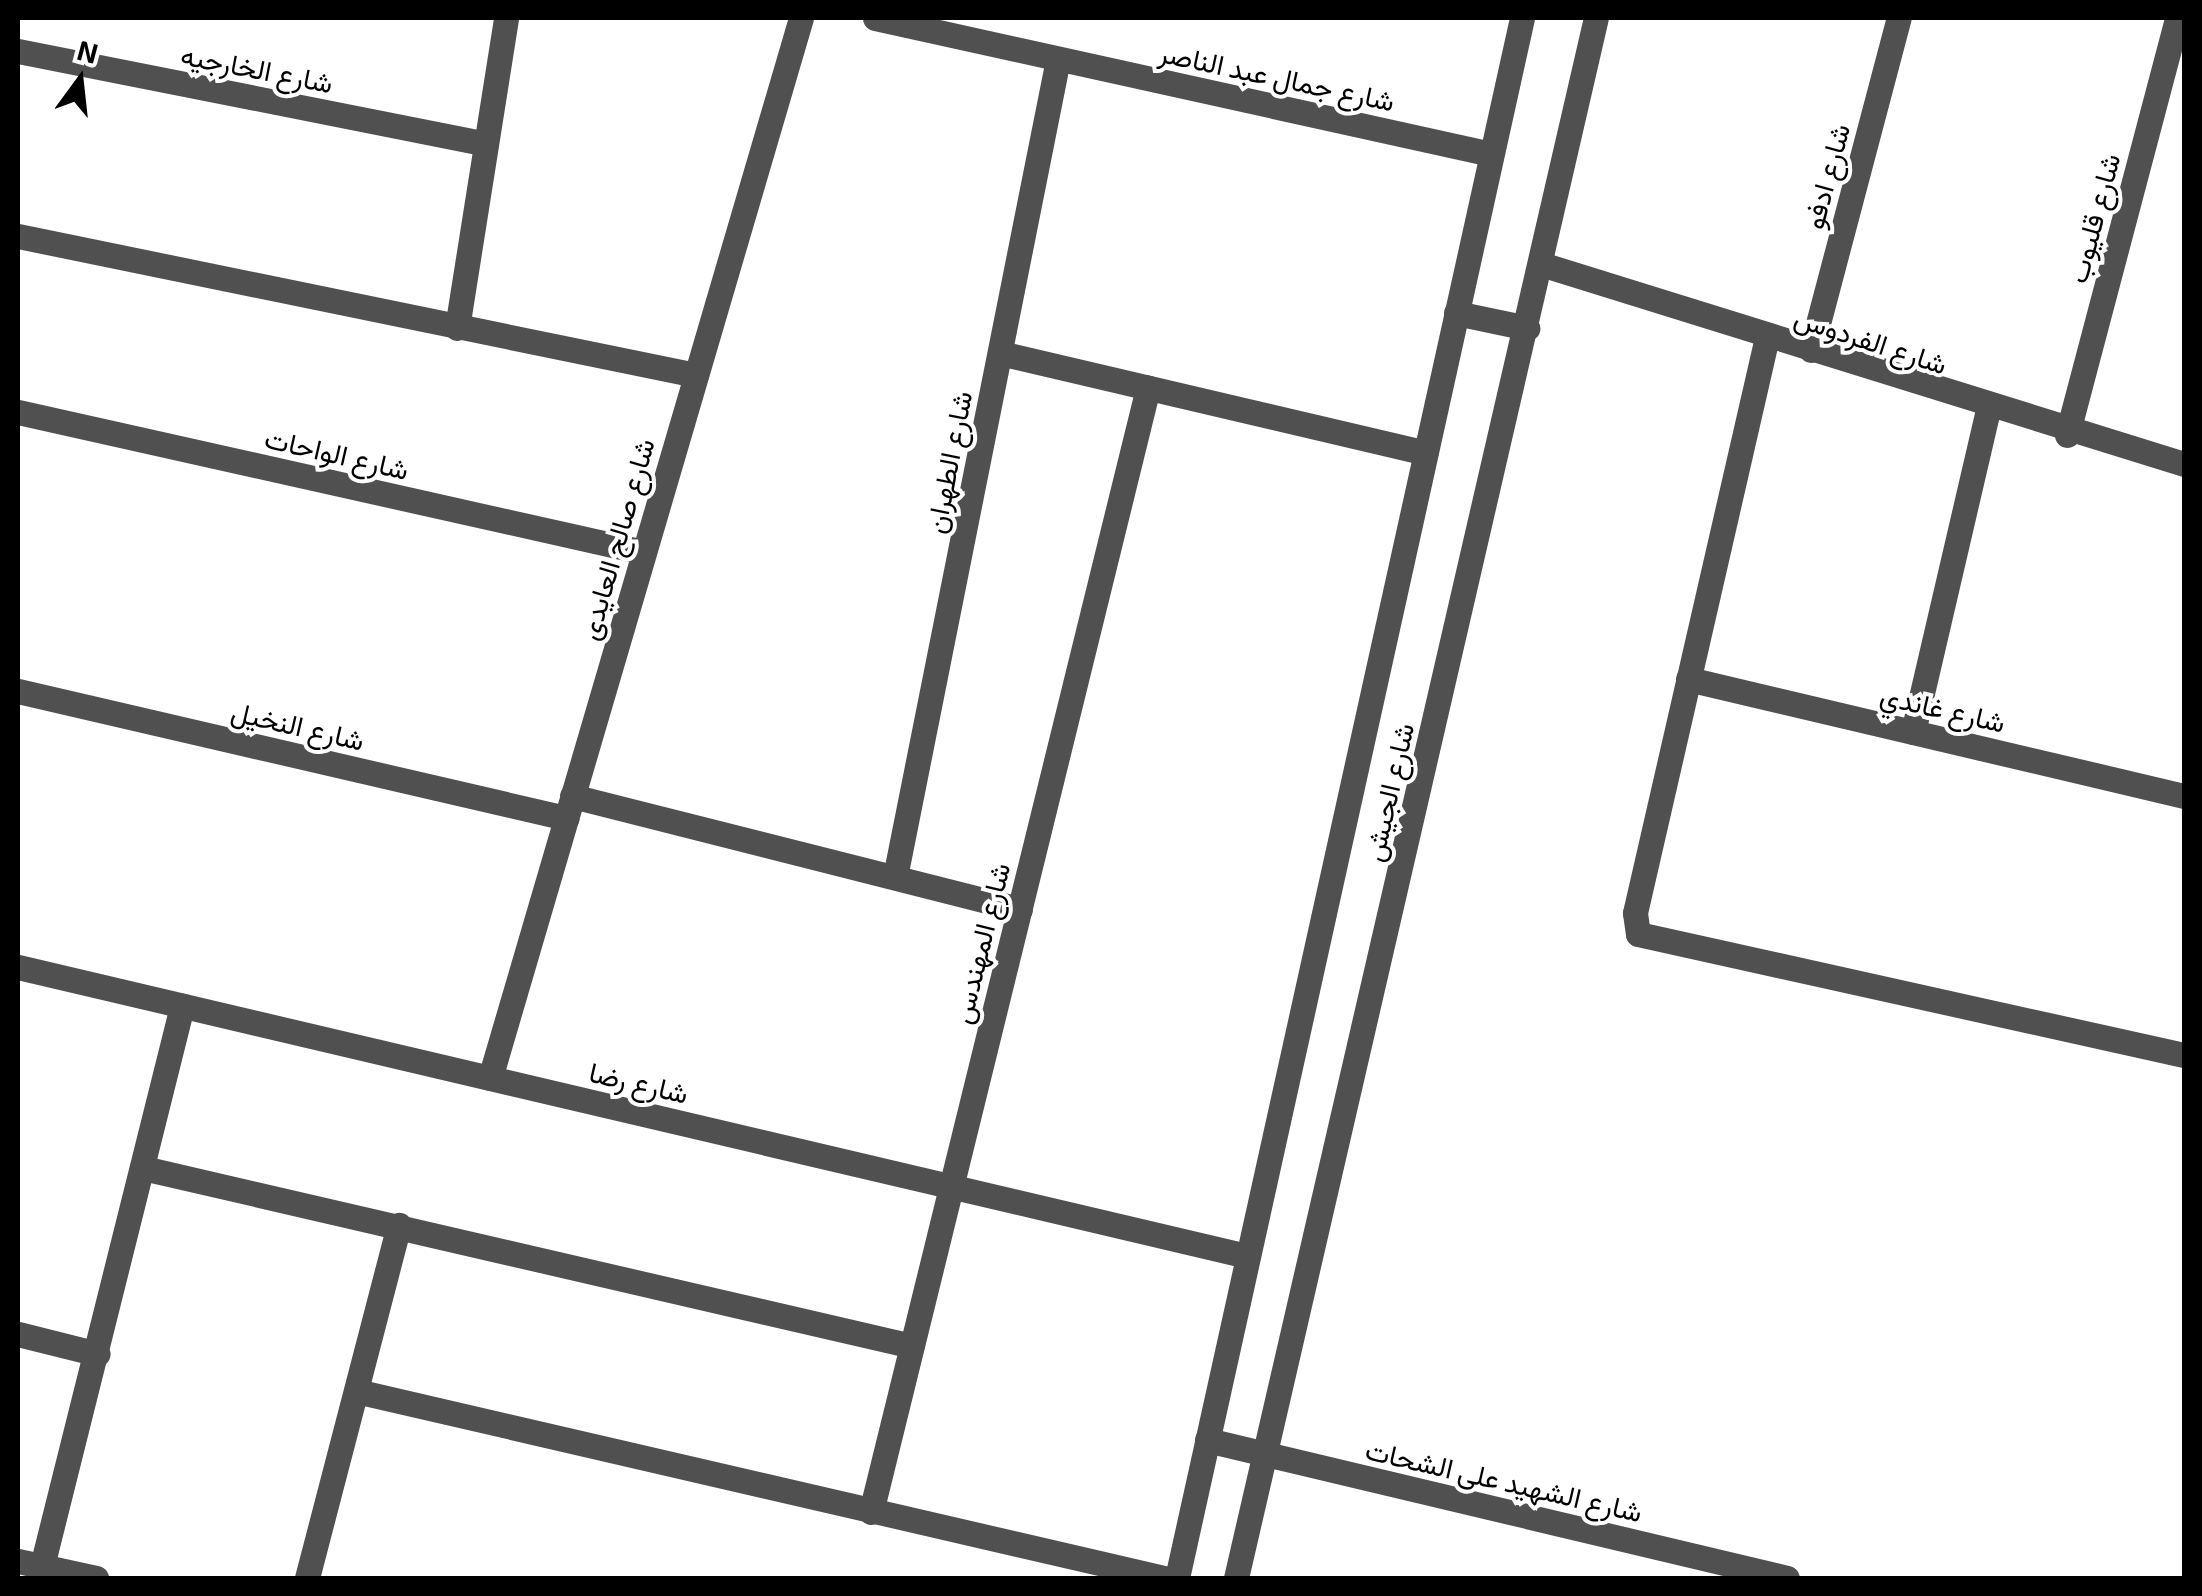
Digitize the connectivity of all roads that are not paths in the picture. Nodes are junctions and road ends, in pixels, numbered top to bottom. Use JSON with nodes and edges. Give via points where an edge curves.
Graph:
{"nodes":[{"id":1,"x":506,"y":18,"type":"edge"},
{"id":2,"x":801,"y":18,"type":"edge"},
{"id":3,"x":875,"y":18,"type":"edge"},
{"id":4,"x":1522,"y":18,"type":"edge"},
{"id":5,"x":1596,"y":18,"type":"edge"},
{"id":6,"x":1899,"y":18,"type":"edge"},
{"id":7,"x":2178,"y":18,"type":"edge"},
{"id":8,"x":18,"y":51,"type":"edge"},
{"id":9,"x":1058,"y":58,"type":"junction"},
{"id":10,"x":486,"y":144,"type":"junction"},
{"id":11,"x":1491,"y":154,"type":"junction"},
{"id":12,"x":18,"y":236,"type":"edge"},
{"id":13,"x":1541,"y":264,"type":"junction"},
{"id":14,"x":1456,"y":313,"type":"junction"},
{"id":15,"x":457,"y":328,"type":"junction"},
{"id":16,"x":1527,"y":328,"type":"junction"},
{"id":17,"x":1766,"y":337,"type":"junction"},
{"id":18,"x":1810,"y":350,"type":"junction"},
{"id":19,"x":1000,"y":353,"type":"junction"},
{"id":20,"x":696,"y":375,"type":"junction"},
{"id":21,"x":1148,"y":388,"type":"junction"},
{"id":22,"x":1988,"y":410,"type":"junction"},
{"id":23,"x":18,"y":412,"type":"edge"},
{"id":24,"x":2067,"y":435,"type":"junction"},
{"id":25,"x":1425,"y":453,"type":"junction"},
{"id":26,"x":2184,"y":464,"type":"edge"},
{"id":27,"x":644,"y":552,"type":"junction"},
{"id":28,"x":1688,"y":679,"type":"junction"},
{"id":29,"x":18,"y":691,"type":"edge"},
{"id":30,"x":1914,"y":732,"type":"junction"},
{"id":31,"x":2184,"y":796,"type":"edge"},
{"id":32,"x":569,"y":807,"type":"junction"},
{"id":33,"x":895,"y":877,"type":"junction"},
{"id":34,"x":1020,"y":908,"type":"junction"},
{"id":35,"x":18,"y":967,"type":"edge"},
{"id":36,"x":182,"y":1006,"type":"junction"},
{"id":37,"x":2184,"y":1056,"type":"edge"},
{"id":38,"x":490,"y":1078,"type":"junction"},
{"id":39,"x":143,"y":1168,"type":"junction"},
{"id":40,"x":952,"y":1186,"type":"junction"},
{"id":41,"x":399,"y":1225,"type":"junction"},
{"id":42,"x":1247,"y":1256,"type":"junction"},
{"id":43,"x":18,"y":1334,"type":"edge"},
{"id":44,"x":912,"y":1346,"type":"junction"},
{"id":45,"x":98,"y":1354,"type":"junction"},
{"id":46,"x":356,"y":1391,"type":"junction"},
{"id":47,"x":1207,"y":1440,"type":"junction"},
{"id":48,"x":1265,"y":1454,"type":"junction"},
{"id":49,"x":872,"y":1512,"type":"junction"},
{"id":50,"x":32,"y":1569,"type":"edge"},
{"id":51,"x":96,"y":1578,"type":"edge"},
{"id":52,"x":307,"y":1578,"type":"edge"},
{"id":53,"x":1164,"y":1578,"type":"edge"},
{"id":54,"x":1177,"y":1578,"type":"edge"},
{"id":55,"x":1236,"y":1578,"type":"edge"},
{"id":56,"x":1787,"y":1578,"type":"edge"}],
"edges":[{"from":1,"to":10,"type":"street"},
{"from":2,"to":20,"type":"street","name":"شارع صالح العايدى"},
{"from":3,"to":9,"type":"street","name":"شارع جمال عبد الناصر"},
{"from":4,"to":11,"type":"street","name":"شارع الجيش"},
{"from":5,"to":13,"type":"street","name":"شارع الجيش"},
{"from":6,"to":18,"type":"street","name":"شارع ادفو"},
{"from":7,"to":24,"type":"street","name":"شارع قليوب"},
{"from":8,"to":10,"type":"street","name":"شارع الخارجيه"},
{"from":9,"to":11,"type":"street","name":"شارع جمال عبد الناصر"},
{"from":9,"to":19,"type":"street","name":"شارع الطهران"},
{"from":10,"to":15,"type":"street"},
{"from":11,"to":14,"type":"street","name":"شارع الجيش"},
{"from":12,"to":15,"type":"street"},
{"from":13,"to":16,"type":"street","name":"شارع الجيش"},
{"from":13,"to":17,"type":"street","name":"شارع الفردوس"},
{"from":14,"to":16,"type":"street"},
{"from":14,"to":25,"type":"street","name":"شارع الجيش"},
{"from":15,"to":20,"type":"street"},
{"from":16,"to":48,"type":"street","name":"شارع الجيش"},
{"from":17,"to":18,"type":"street","name":"شارع الفردوس"},
{"from":17,"to":28,"type":"street"},
{"from":18,"to":22,"type":"street","name":"شارع الفردوس"},
{"from":19,"to":21,"type":"street"},
{"from":19,"to":33,"type":"street","name":"شارع الطهران"},
{"from":20,"to":27,"type":"street","name":"شارع صالح العايدى"},
{"from":21,"to":25,"type":"street"},
{"from":21,"to":34,"type":"street","name":"شارع المهندس"},
{"from":22,"to":24,"type":"street","name":"شارع الفردوس"},
{"from":22,"to":30,"type":"street"},
{"from":23,"to":27,"type":"street","name":"شارع الواحات"},
{"from":24,"to":26,"type":"street","name":"شارع الفردوس"},
{"from":25,"to":42,"type":"street","name":"شارع الجيش"},
{"from":27,"to":32,"type":"street","name":"شارع صالح العايدى"},
{"from":28,"to":30,"type":"street","name":"شارع غاندي"},
{"from":28,"to":37,"type":"street","via":[[1635,913],[1646,941]]},
{"from":29,"to":32,"type":"street","name":"شارع النخيل"},
{"from":30,"to":31,"type":"street","name":"شارع غاندي"},
{"from":32,"to":33,"type":"street","name":"شارع النخيل"},
{"from":32,"to":38,"type":"street","name":"شارع صالح العايدى"},
{"from":33,"to":34,"type":"street","name":"شارع النخيل"},
{"from":34,"to":40,"type":"street","name":"شارع المهندس"},
{"from":35,"to":36,"type":"street","name":"شارع رضا"},
{"from":36,"to":38,"type":"street","name":"شارع رضا"},
{"from":36,"to":39,"type":"street"},
{"from":38,"to":40,"type":"street","name":"شارع رضا"},
{"from":39,"to":41,"type":"street"},
{"from":39,"to":45,"type":"street"},
{"from":40,"to":42,"type":"street","name":"شارع رضا"},
{"from":40,"to":44,"type":"street","name":"شارع المهندس"},
{"from":41,"to":44,"type":"street"},
{"from":41,"to":46,"type":"street"},
{"from":42,"to":47,"type":"street","name":"شارع الجيش"},
{"from":43,"to":45,"type":"street"},
{"from":44,"to":49,"type":"street","name":"شارع المهندس"},
{"from":45,"to":50,"type":"street"},
{"from":46,"to":49,"type":"street"},
{"from":46,"to":52,"type":"street"},
{"from":47,"to":48,"type":"street","name":"شارع الشهيد على الشحات"},
{"from":47,"to":54,"type":"street","name":"شارع الجيش"},
{"from":48,"to":55,"type":"street","name":"شارع الجيش"},
{"from":48,"to":56,"type":"street","name":"شارع الشهيد على الشحات"},
{"from":49,"to":53,"type":"street"},
{"from":50,"to":51,"type":"street"}]}
